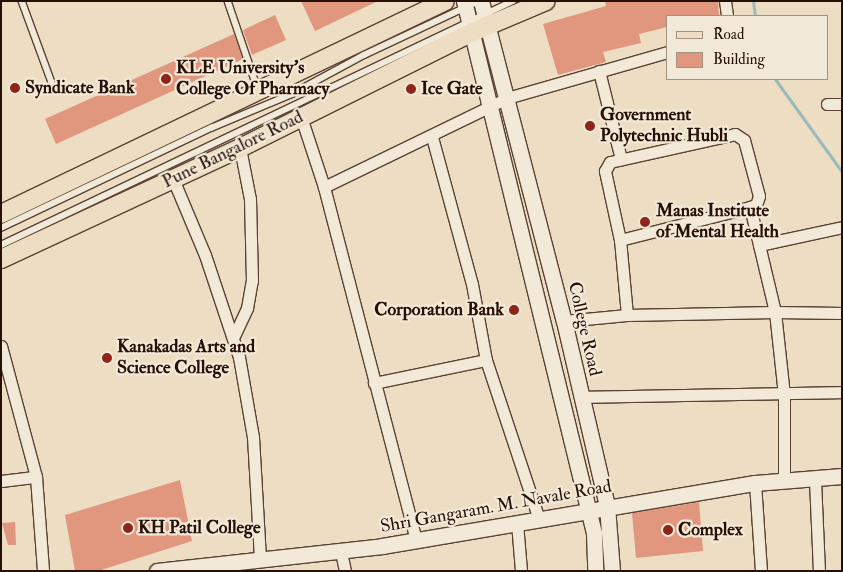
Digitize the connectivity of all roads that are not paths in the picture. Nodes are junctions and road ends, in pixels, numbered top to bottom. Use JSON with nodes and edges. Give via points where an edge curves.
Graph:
{"nodes":[{"id":1,"x":22,"y":1,"type":"edge"},
{"id":2,"x":228,"y":1,"type":"edge"},
{"id":3,"x":445,"y":1,"type":"edge"},
{"id":4,"x":513,"y":1,"type":"edge"},
{"id":5,"x":546,"y":1,"type":"edge"},
{"id":6,"x":725,"y":1,"type":"edge"},
{"id":7,"x":476,"y":13,"type":"edge"},
{"id":8,"x":727,"y":15,"type":"edge"},
{"id":9,"x":666,"y":52,"type":"edge"},
{"id":10,"x":598,"y":71,"type":"junction"},
{"id":11,"x":54,"y":88,"type":"dead end"},
{"id":12,"x":258,"y":89,"type":"junction"},
{"id":13,"x":507,"y":98,"type":"junction"},
{"id":14,"x":827,"y":104,"type":"dead end"},
{"id":15,"x":842,"y":104,"type":"edge"},
{"id":16,"x":490,"y":107,"type":"junction"},
{"id":17,"x":301,"y":117,"type":"junction"},
{"id":18,"x":432,"y":136,"type":"junction"},
{"id":19,"x":240,"y":148,"type":"junction"},
{"id":20,"x":621,"y":160,"type":"junction"},
{"id":21,"x":173,"y":179,"type":"junction"},
{"id":22,"x":324,"y":187,"type":"junction"},
{"id":23,"x":750,"y":206,"type":"junction"},
{"id":24,"x":1,"y":214,"type":"edge"},
{"id":25,"x":842,"y":227,"type":"edge"},
{"id":26,"x":1,"y":228,"type":"edge"},
{"id":27,"x":620,"y":240,"type":"junction"},
{"id":28,"x":1,"y":245,"type":"edge"},
{"id":29,"x":759,"y":245,"type":"junction"},
{"id":30,"x":1,"y":259,"type":"edge"},
{"id":31,"x":775,"y":312,"type":"junction"},
{"id":32,"x":842,"y":313,"type":"edge"},
{"id":33,"x":627,"y":315,"type":"junction"},
{"id":34,"x":564,"y":321,"type":"junction"},
{"id":35,"x":234,"y":336,"type":"junction"},
{"id":36,"x":1,"y":346,"type":"edge"},
{"id":37,"x":486,"y":360,"type":"junction"},
{"id":38,"x":374,"y":383,"type":"junction"},
{"id":39,"x":842,"y":392,"type":"edge"},
{"id":40,"x":784,"y":395,"type":"junction"},
{"id":41,"x":581,"y":397,"type":"junction"},
{"id":42,"x":842,"y":476,"type":"edge"},
{"id":43,"x":36,"y":478,"type":"junction"},
{"id":44,"x":815,"y":480,"type":"junction"},
{"id":45,"x":1,"y":481,"type":"edge"},
{"id":46,"x":784,"y":482,"type":"junction"},
{"id":47,"x":755,"y":483,"type":"junction"},
{"id":48,"x":607,"y":506,"type":"junction"},
{"id":49,"x":589,"y":510,"type":"junction"},
{"id":50,"x":539,"y":519,"type":"junction"},
{"id":51,"x":517,"y":523,"type":"junction"},
{"id":52,"x":416,"y":540,"type":"junction"},
{"id":53,"x":340,"y":552,"type":"junction"},
{"id":54,"x":260,"y":557,"type":"junction"},
{"id":55,"x":42,"y":571,"type":"edge"},
{"id":56,"x":157,"y":571,"type":"edge"},
{"id":57,"x":345,"y":571,"type":"edge"},
{"id":58,"x":520,"y":571,"type":"edge"},
{"id":59,"x":595,"y":571,"type":"edge"},
{"id":60,"x":612,"y":571,"type":"edge"},
{"id":61,"x":761,"y":571,"type":"edge"},
{"id":62,"x":819,"y":571,"type":"edge"}],
"edges":[{"from":1,"to":11,"type":"lane"},
{"from":2,"to":12,"type":"lane"},
{"from":3,"to":12,"type":"main road"},
{"from":4,"to":7,"type":"lane"},
{"from":5,"to":7,"type":"main road","name":"Pune Bangalore Road"},
{"from":6,"to":8,"type":"street"},
{"from":7,"to":13,"type":"main road","name":"College Road"},
{"from":7,"to":16,"type":"main road"},
{"from":7,"to":17,"type":"main road","name":"Pune Bangalore Road"},
{"from":7,"to":26,"type":"lane","via":[[364,55],[292,94],[211,128]]},
{"from":7,"to":28,"type":"lane"},
{"from":9,"to":10,"type":"street"},
{"from":10,"to":13,"type":"street"},
{"from":10,"to":20,"type":"street"},
{"from":12,"to":24,"type":"main road"},
{"from":13,"to":16,"type":"street"},
{"from":13,"to":34,"type":"main road","name":"College Road"},
{"from":14,"to":15,"type":"street"},
{"from":16,"to":18,"type":"street"},
{"from":16,"to":49,"type":"main road"},
{"from":17,"to":19,"type":"main road","name":"Pune Bangalore Road"},
{"from":17,"to":22,"type":"street"},
{"from":18,"to":22,"type":"street"},
{"from":18,"to":37,"type":"street","via":[[472,284]]},
{"from":19,"to":21,"type":"main road","name":"Pune Bangalore Road"},
{"from":19,"to":35,"type":"street","via":[[250,199],[252,281],[247,308]]},
{"from":20,"to":23,"type":"street","via":[[735,134],[744,140],[759,196],[756,205]]},
{"from":20,"to":27,"type":"street","via":[[610,162],[606,171]]},
{"from":21,"to":30,"type":"main road","name":"Pune Bangalore Road"},
{"from":21,"to":35,"type":"street"},
{"from":22,"to":38,"type":"street"},
{"from":23,"to":27,"type":"street"},
{"from":23,"to":29,"type":"street"},
{"from":25,"to":29,"type":"street"},
{"from":27,"to":33,"type":"street"},
{"from":29,"to":31,"type":"street"},
{"from":31,"to":32,"type":"street"},
{"from":31,"to":33,"type":"street"},
{"from":31,"to":40,"type":"street"},
{"from":33,"to":34,"type":"street"},
{"from":34,"to":41,"type":"main road","name":"College Road"},
{"from":35,"to":54,"type":"street","via":[[253,437]]},
{"from":36,"to":43,"type":"street"},
{"from":37,"to":38,"type":"street"},
{"from":37,"to":50,"type":"street"},
{"from":38,"to":52,"type":"street"},
{"from":39,"to":40,"type":"street"},
{"from":40,"to":41,"type":"street"},
{"from":40,"to":46,"type":"street"},
{"from":41,"to":48,"type":"main road","name":"College Road"},
{"from":42,"to":44,"type":"main road","name":"Shri Gangaram. M. Navale Road"},
{"from":43,"to":45,"type":"street"},
{"from":43,"to":55,"type":"street"},
{"from":44,"to":46,"type":"main road","name":"Shri Gangaram. M. Navale Road"},
{"from":44,"to":62,"type":"street"},
{"from":46,"to":47,"type":"main road","name":"Shri Gangaram. M. Navale Road"},
{"from":47,"to":48,"type":"main road","name":"Shri Gangaram. M. Navale Road"},
{"from":47,"to":61,"type":"street"},
{"from":48,"to":49,"type":"main road","name":"Shri Gangaram. M. Navale Road"},
{"from":48,"to":60,"type":"main road","name":"College Road"},
{"from":49,"to":50,"type":"main road","name":"Shri Gangaram. M. Navale Road"},
{"from":49,"to":59,"type":"main road","via":[[594,532]]},
{"from":50,"to":51,"type":"main road","name":"Shri Gangaram. M. Navale Road"},
{"from":51,"to":52,"type":"main road","name":"Shri Gangaram. M. Navale Road"},
{"from":51,"to":58,"type":"street"},
{"from":52,"to":53,"type":"main road","name":"Shri Gangaram. M. Navale Road"},
{"from":53,"to":54,"type":"main road","name":"Shri Gangaram. M. Navale Road"},
{"from":53,"to":57,"type":"street"},
{"from":54,"to":56,"type":"main road","name":"Shri Gangaram. M. Navale Road"}]}
